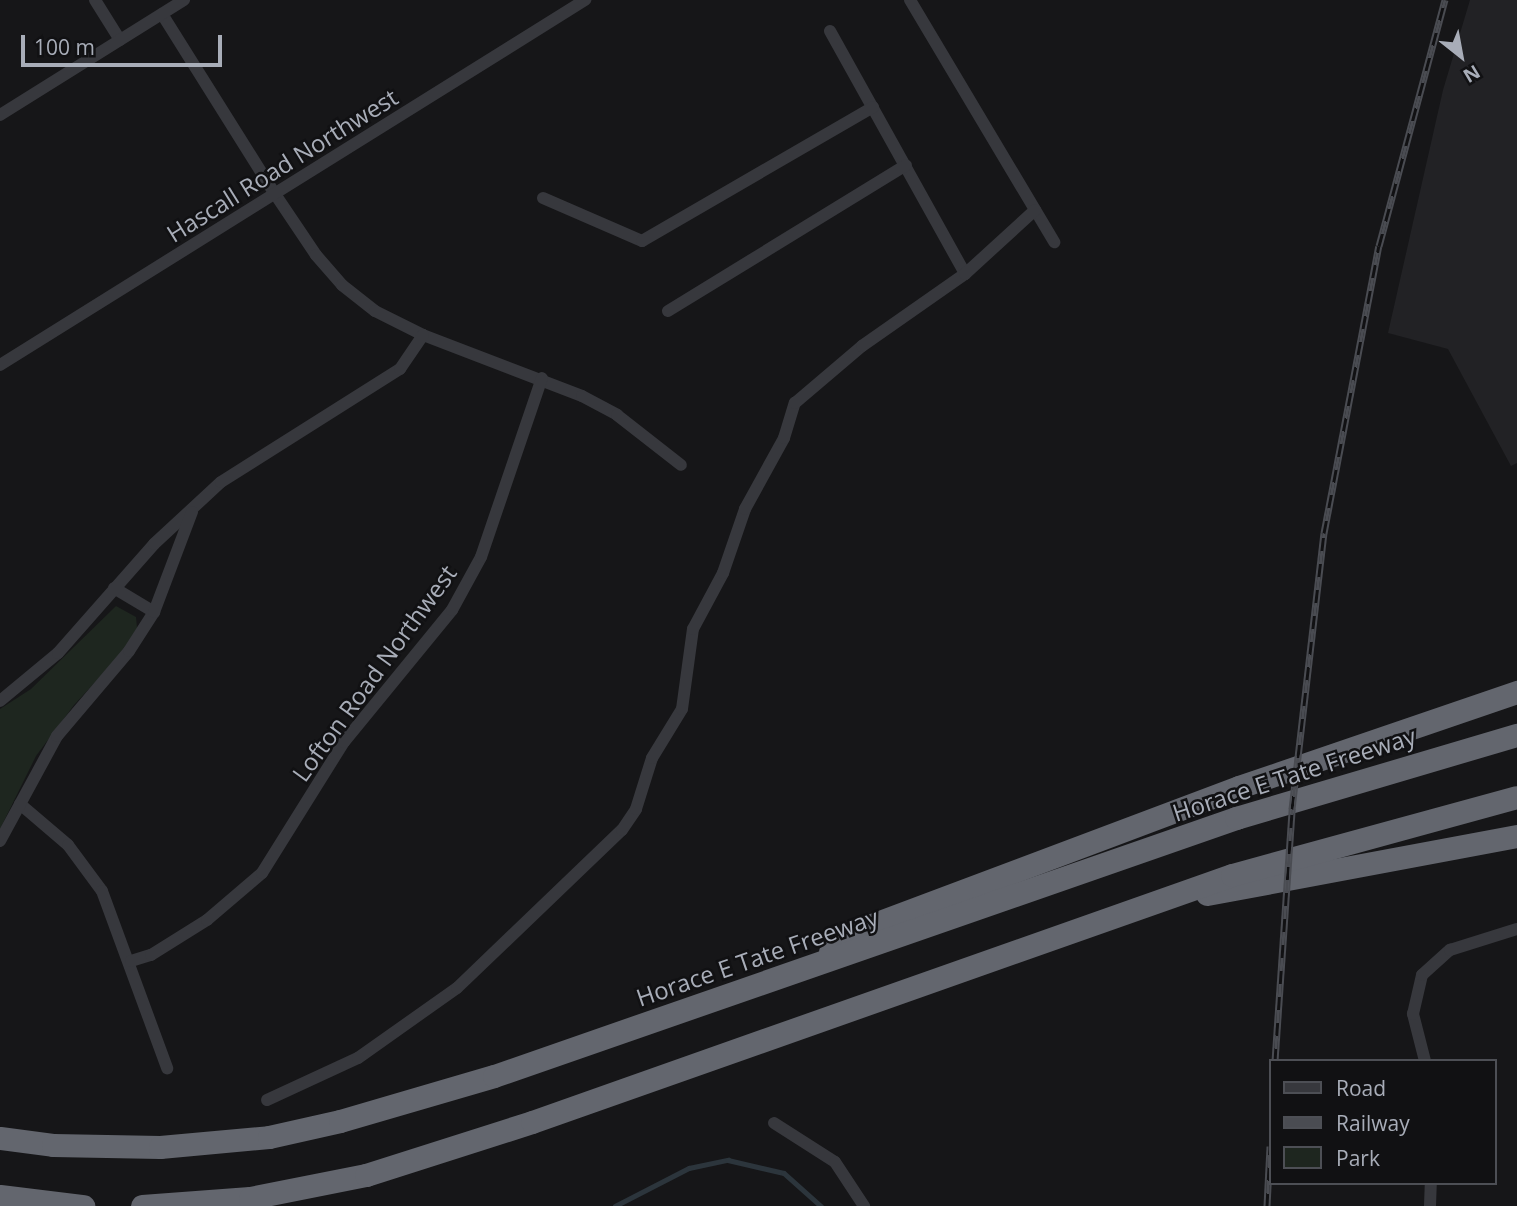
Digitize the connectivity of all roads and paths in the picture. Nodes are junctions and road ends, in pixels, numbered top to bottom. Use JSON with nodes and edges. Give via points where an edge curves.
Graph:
{"nodes":[{"id":1,"x":95,"y":0,"type":"edge"},
{"id":2,"x":184,"y":0,"type":"edge"},
{"id":3,"x":585,"y":0,"type":"edge"},
{"id":4,"x":911,"y":0,"type":"edge"},
{"id":5,"x":162,"y":14,"type":"junction"},
{"id":6,"x":830,"y":31,"type":"dead end"},
{"id":7,"x":120,"y":40,"type":"junction"},
{"id":8,"x":873,"y":107,"type":"junction"},
{"id":9,"x":0,"y":115,"type":"edge"},
{"id":10,"x":906,"y":165,"type":"junction"},
{"id":11,"x":275,"y":194,"type":"junction"},
{"id":12,"x":543,"y":198,"type":"dead end"},
{"id":13,"x":1035,"y":210,"type":"junction"},
{"id":14,"x":1054,"y":242,"type":"dead end"},
{"id":15,"x":965,"y":274,"type":"junction"},
{"id":16,"x":668,"y":311,"type":"dead end"},
{"id":17,"x":424,"y":335,"type":"junction"},
{"id":18,"x":0,"y":365,"type":"edge"},
{"id":19,"x":541,"y":379,"type":"junction"},
{"id":20,"x":681,"y":465,"type":"dead end"},
{"id":21,"x":194,"y":506,"type":"junction"},
{"id":22,"x":114,"y":588,"type":"junction"},
{"id":23,"x":154,"y":612,"type":"junction"},
{"id":24,"x":1510,"y":695,"type":"edge"},
{"id":25,"x":0,"y":701,"type":"edge"},
{"id":26,"x":1517,"y":735,"type":"edge"},
{"id":27,"x":1517,"y":797,"type":"edge"},
{"id":28,"x":20,"y":804,"type":"junction"},
{"id":29,"x":1517,"y":836,"type":"edge"},
{"id":30,"x":0,"y":841,"type":"edge"},
{"id":31,"x":1232,"y":883,"type":"junction"},
{"id":32,"x":1517,"y":929,"type":"edge"},
{"id":33,"x":131,"y":961,"type":"junction"},
{"id":34,"x":800,"y":972,"type":"junction"},
{"id":35,"x":1424,"y":1059,"type":"edge"},
{"id":36,"x":167,"y":1068,"type":"dead end"},
{"id":37,"x":267,"y":1100,"type":"dead end"},
{"id":38,"x":774,"y":1123,"type":"dead end"},
{"id":39,"x":0,"y":1138,"type":"edge"},
{"id":40,"x":1431,"y":1185,"type":"edge"},
{"id":41,"x":0,"y":1196,"type":"edge"},
{"id":42,"x":83,"y":1206,"type":"edge"},
{"id":43,"x":142,"y":1206,"type":"edge"},
{"id":44,"x":864,"y":1206,"type":"edge"},
{"id":45,"x":1430,"y":1206,"type":"edge"}],
"edges":[{"from":1,"to":7,"type":"street"},
{"from":2,"to":5,"type":"street"},
{"from":3,"to":11,"type":"street","name":"Hascall Road Northwest"},
{"from":4,"to":13,"type":"street"},
{"from":5,"to":7,"type":"street"},
{"from":5,"to":11,"type":"street"},
{"from":6,"to":8,"type":"street"},
{"from":7,"to":9,"type":"street"},
{"from":8,"to":10,"type":"street"},
{"from":8,"to":12,"type":"street","via":[[642,241]]},
{"from":10,"to":15,"type":"street"},
{"from":10,"to":16,"type":"street"},
{"from":11,"to":17,"type":"street","via":[[316,256],[342,285],[375,311]]},
{"from":11,"to":18,"type":"street","name":"Hascall Road Northwest"},
{"from":13,"to":14,"type":"street"},
{"from":13,"to":15,"type":"street"},
{"from":15,"to":37,"type":"street","via":[[862,346],[795,403],[784,438],[746,509],[723,573],[693,629],[682,709],[652,758],[636,809],[622,830],[457,988],[358,1058]]},
{"from":17,"to":19,"type":"street"},
{"from":17,"to":21,"type":"street","via":[[400,369],[239,468]]},
{"from":19,"to":20,"type":"street","via":[[617,415]]},
{"from":19,"to":33,"type":"street","name":"Lofton Road Northwest","via":[[481,556],[452,610],[344,742],[262,873],[208,920],[151,955]]},
{"from":21,"to":22,"type":"street"},
{"from":21,"to":23,"type":"street"},
{"from":22,"to":23,"type":"street"},
{"from":22,"to":25,"type":"street","via":[[58,653]]},
{"from":23,"to":28,"type":"street","via":[[129,651],[57,736]]},
{"from":24,"to":34,"type":"highway","via":[[1349,748],[869,926]]},
{"from":26,"to":34,"type":"highway","name":"Horace E Tate Freeway","via":[[1236,818]]},
{"from":27,"to":31,"type":"highway","via":[[1342,842]]},
{"from":28,"to":30,"type":"street"},
{"from":28,"to":33,"type":"street","via":[[38,815],[89,871],[113,912]]},
{"from":29,"to":31,"type":"highway","via":[[1342,869]]},
{"from":31,"to":43,"type":"highway","via":[[1153,902],[412,1161],[294,1191]]},
{"from":32,"to":35,"type":"street","via":[[1450,950],[1422,975],[1413,1014]]},
{"from":33,"to":36,"type":"street"},
{"from":34,"to":39,"type":"highway","name":"Horace E Tate Freeway","via":[[416,1101],[269,1137],[107,1148]]},
{"from":38,"to":44,"type":"street","via":[[835,1163]]},
{"from":40,"to":45,"type":"street"},
{"from":41,"to":42,"type":"highway"}]}
